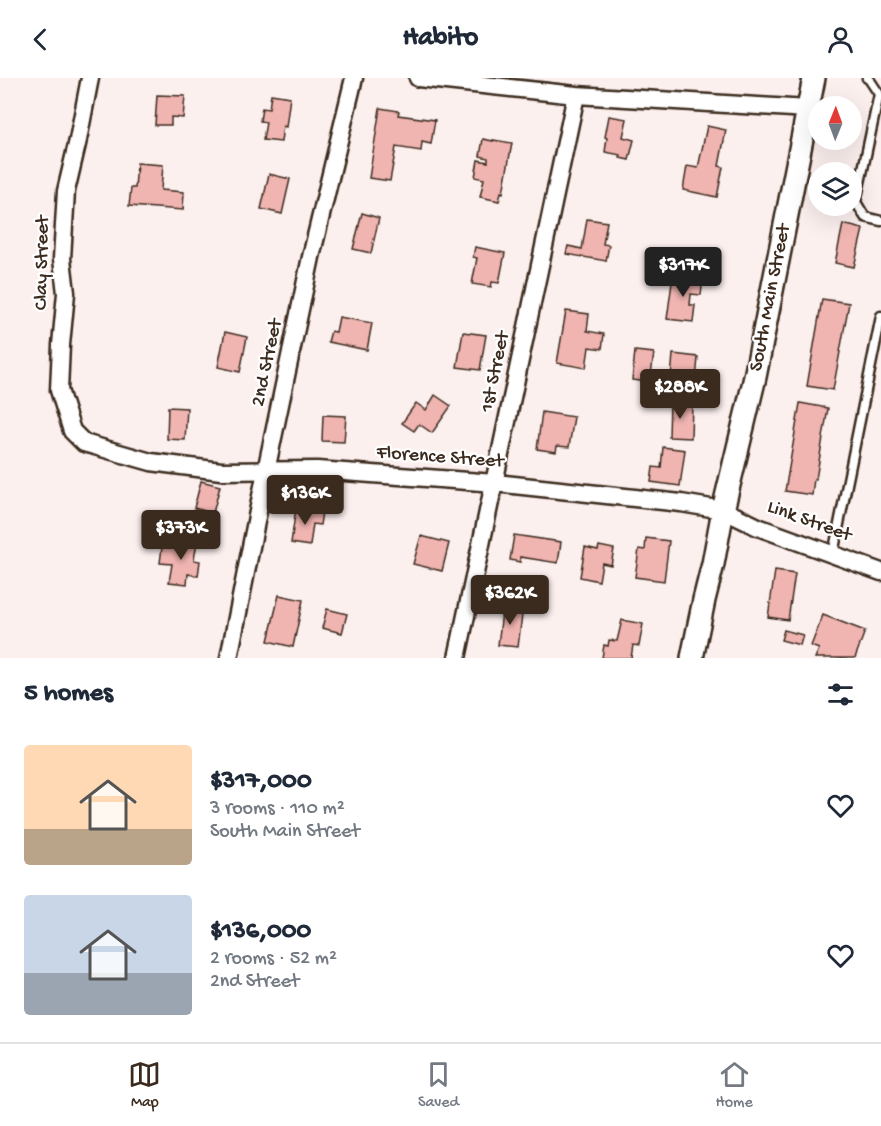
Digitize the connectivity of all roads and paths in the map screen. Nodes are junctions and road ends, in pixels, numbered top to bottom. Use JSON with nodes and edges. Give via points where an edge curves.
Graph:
{"nodes":[{"id":1,"x":90,"y":78,"type":"edge"},
{"id":2,"x":354,"y":78,"type":"edge"},
{"id":3,"x":418,"y":78,"type":"edge"},
{"id":4,"x":814,"y":78,"type":"edge"},
{"id":5,"x":867,"y":78,"type":"edge"},
{"id":6,"x":576,"y":95,"type":"junction"},
{"id":7,"x":811,"y":96,"type":"edge"},
{"id":8,"x":808,"y":109,"type":"joint"},
{"id":9,"x":881,"y":221,"type":"edge"},
{"id":10,"x":881,"y":316,"type":"edge"},
{"id":11,"x":84,"y":443,"type":"joint"},
{"id":12,"x":266,"y":471,"type":"junction"},
{"id":13,"x":495,"y":483,"type":"junction"},
{"id":14,"x":723,"y":510,"type":"junction"},
{"id":15,"x":833,"y":554,"type":"junction"},
{"id":16,"x":881,"y":572,"type":"edge"},
{"id":17,"x":229,"y":658,"type":"edge"},
{"id":18,"x":457,"y":658,"type":"edge"},
{"id":19,"x":692,"y":658,"type":"edge"}],
"edges":[{"from":1,"to":11,"type":"street","name":"Clay Street","via":[[66,191],[62,259],[66,293],[59,390],[72,431]]},
{"from":2,"to":12,"type":"street","name":"2nd Street"},
{"from":3,"to":6,"type":"street"},
{"from":4,"to":7,"type":"street","name":"South Main Street"},
{"from":5,"to":9,"type":"lane","via":[[879,94],[856,202],[865,217]]},
{"from":6,"to":8,"type":"street"},
{"from":6,"to":13,"type":"street","name":"1st Street"},
{"from":8,"to":14,"type":"street","name":"South Main Street","via":[[755,377]]},
{"from":10,"to":15,"type":"lane"},
{"from":11,"to":12,"type":"street","name":"Florence Street","via":[[151,462],[221,471]]},
{"from":12,"to":13,"type":"street","name":"Florence Street","via":[[316,470]]},
{"from":12,"to":17,"type":"street","name":"2nd Street"},
{"from":13,"to":14,"type":"street","name":"Florence Street"},
{"from":13,"to":18,"type":"street","name":"1st Street"},
{"from":14,"to":15,"type":"street","name":"Link Street"},
{"from":14,"to":19,"type":"street","name":"South Main Street"},
{"from":15,"to":16,"type":"street","name":"Link Street"}]}
